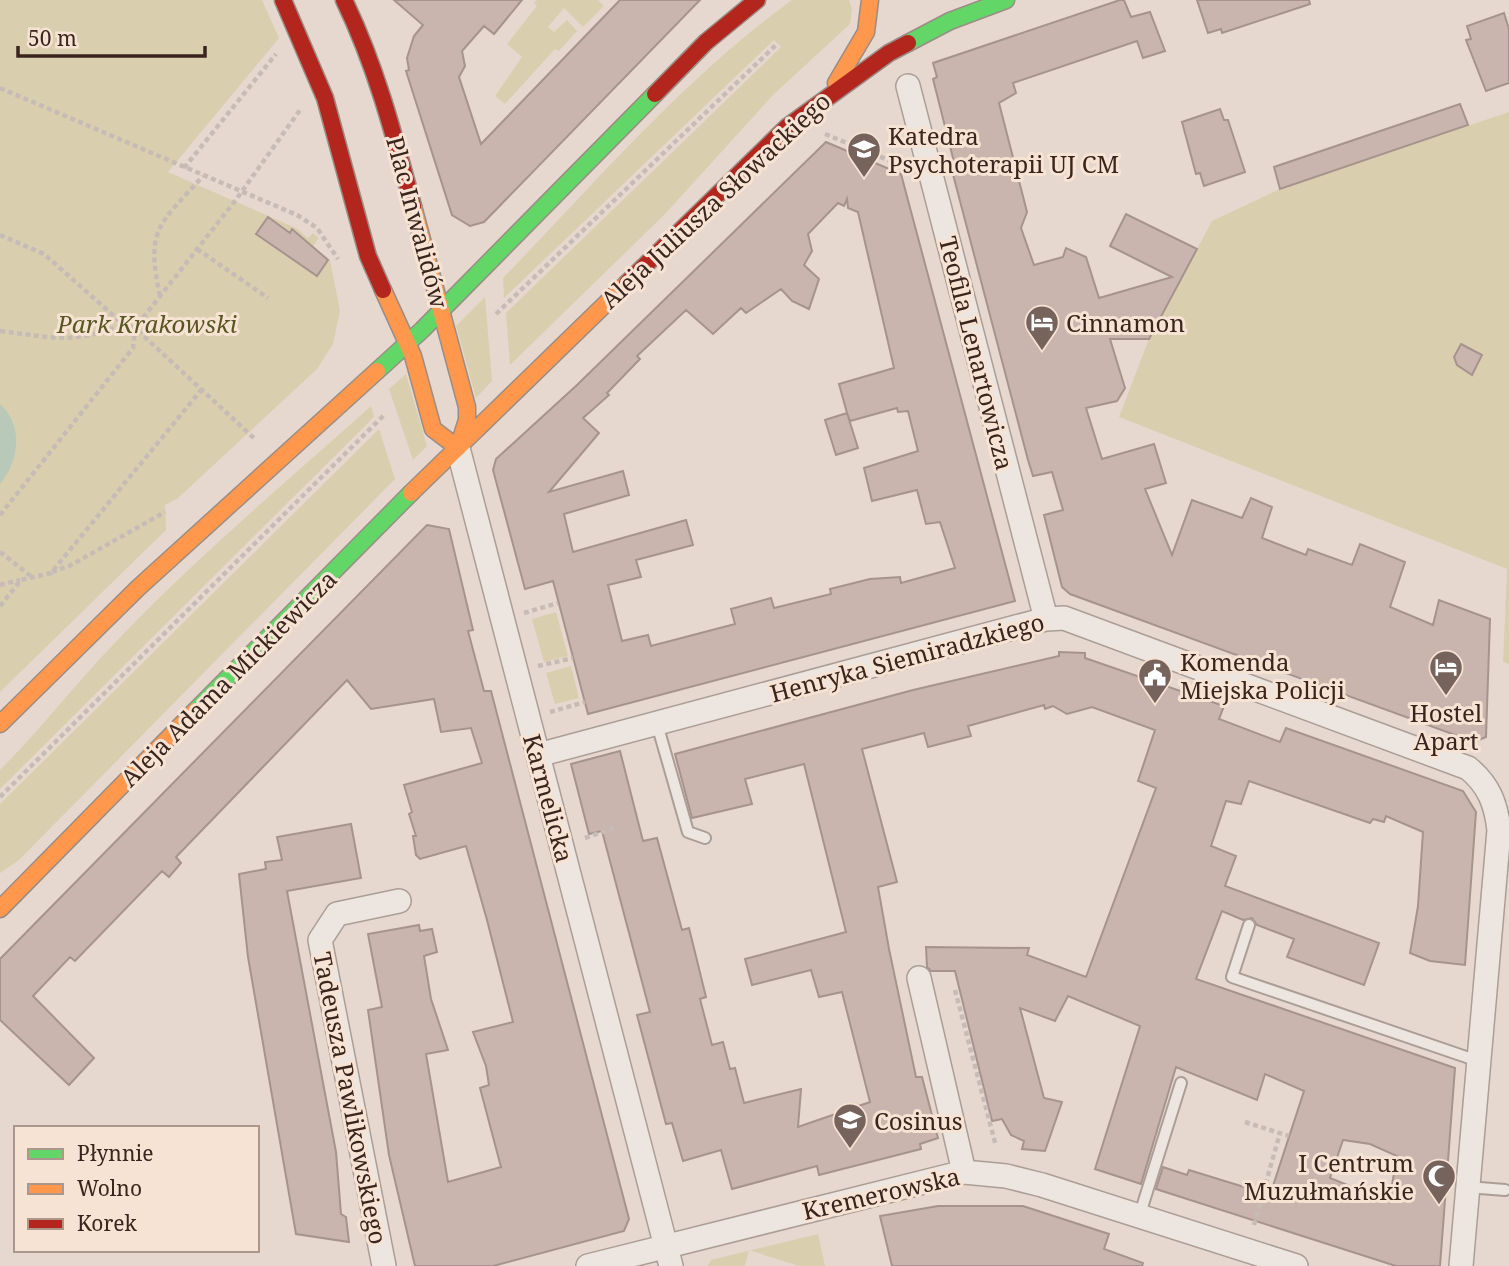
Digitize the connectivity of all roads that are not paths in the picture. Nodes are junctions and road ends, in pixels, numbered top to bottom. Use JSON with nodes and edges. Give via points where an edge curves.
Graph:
{"nodes":[{"id":1,"x":283,"y":0,"type":"edge"},
{"id":2,"x":344,"y":0,"type":"edge"},
{"id":3,"x":757,"y":0,"type":"edge"},
{"id":4,"x":870,"y":0,"type":"edge"},
{"id":5,"x":1006,"y":0,"type":"edge"},
{"id":6,"x":946,"y":9,"type":"dead end"},
{"id":7,"x":969,"y":13,"type":"junction"},
{"id":8,"x":908,"y":86,"type":"dead end"},
{"id":9,"x":831,"y":92,"type":"junction"},
{"id":10,"x":442,"y":310,"type":"junction"},
{"id":11,"x":407,"y":343,"type":"junction"},
{"id":12,"x":458,"y":447,"type":"junction"},
{"id":13,"x":1046,"y":619,"type":"junction"},
{"id":14,"x":0,"y":724,"type":"edge"},
{"id":15,"x":657,"y":724,"type":"junction"},
{"id":16,"x":538,"y":755,"type":"junction"},
{"id":17,"x":1504,"y":831,"type":"edge"},
{"id":18,"x":705,"y":838,"type":"dead end"},
{"id":19,"x":6,"y":896,"type":"edge"},
{"id":20,"x":399,"y":901,"type":"dead end"},
{"id":21,"x":0,"y":909,"type":"edge"},
{"id":22,"x":1249,"y":925,"type":"dead end"},
{"id":23,"x":919,"y":978,"type":"dead end"},
{"id":24,"x":1479,"y":1060,"type":"junction"},
{"id":25,"x":1181,"y":1083,"type":"dead end"},
{"id":26,"x":964,"y":1172,"type":"junction"},
{"id":27,"x":1467,"y":1187,"type":"junction"},
{"id":28,"x":1505,"y":1190,"type":"dead end"},
{"id":29,"x":1139,"y":1217,"type":"junction"},
{"id":30,"x":668,"y":1256,"type":"edge"},
{"id":31,"x":384,"y":1266,"type":"edge"},
{"id":32,"x":588,"y":1266,"type":"edge"},
{"id":33,"x":1296,"y":1266,"type":"edge"},
{"id":34,"x":1461,"y":1266,"type":"edge"}],
"edges":[{"from":1,"to":11,"type":"main road","name":"Plac Inwalidów","via":[[325,97],[376,276]]},
{"from":2,"to":10,"type":"main road","name":"Plac Inwalidów","via":[[384,98]]},
{"from":3,"to":10,"type":"main road","via":[[698,51]]},
{"from":4,"to":9,"type":"main road","via":[[867,29]]},
{"from":5,"to":7,"type":"main road","name":"Aleja Juliusza Słowackiego"},
{"from":6,"to":7,"type":"main road"},
{"from":7,"to":9,"type":"main road","name":"Aleja Juliusza Słowackiego","via":[[889,52]]},
{"from":8,"to":13,"type":"street","name":"Teofila Lenartowicza"},
{"from":9,"to":12,"type":"main road","name":"Aleja Juliusza Słowackiego","via":[[722,188]]},
{"from":10,"to":11,"type":"main road"},
{"from":10,"to":12,"type":"main road","name":"Plac Inwalidów","via":[[467,407]]},
{"from":11,"to":12,"type":"main road","via":[[433,429]]},
{"from":11,"to":14,"type":"main road","via":[[138,588]]},
{"from":12,"to":16,"type":"street","name":"Karmelicka"},
{"from":12,"to":19,"type":"main road","name":"Aleja Adama Mickiewicza"},
{"from":13,"to":15,"type":"street","name":"Henryka Siemiradzkiego"},
{"from":13,"to":17,"type":"street","name":"Henryka Siemiradzkiego","via":[[1081,623],[1468,768],[1493,797]]},
{"from":15,"to":16,"type":"street","name":"Henryka Siemiradzkiego"},
{"from":15,"to":18,"type":"lane","via":[[688,832]]},
{"from":16,"to":30,"type":"street","name":"Karmelicka"},
{"from":17,"to":24,"type":"street","name":"Henryka Siemiradzkiego"},
{"from":19,"to":21,"type":"main road","name":"Aleja Adama Mickiewicza"},
{"from":20,"to":31,"type":"street","name":"Tadeusza Pawlikowskiego","via":[[337,914],[320,940]]},
{"from":22,"to":24,"type":"lane","via":[[1232,977]]},
{"from":23,"to":26,"type":"street"},
{"from":24,"to":27,"type":"street","name":"Henryka Siemiradzkiego"},
{"from":25,"to":29,"type":"lane"},
{"from":26,"to":29,"type":"street","name":"Kremerowska","via":[[1042,1185]]},
{"from":26,"to":30,"type":"street","name":"Kremerowska"},
{"from":27,"to":28,"type":"lane"},
{"from":27,"to":34,"type":"street","name":"Henryka Siemiradzkiego"},
{"from":29,"to":33,"type":"street","name":"Kremerowska"},
{"from":30,"to":32,"type":"street","name":"Kremerowska"}]}
